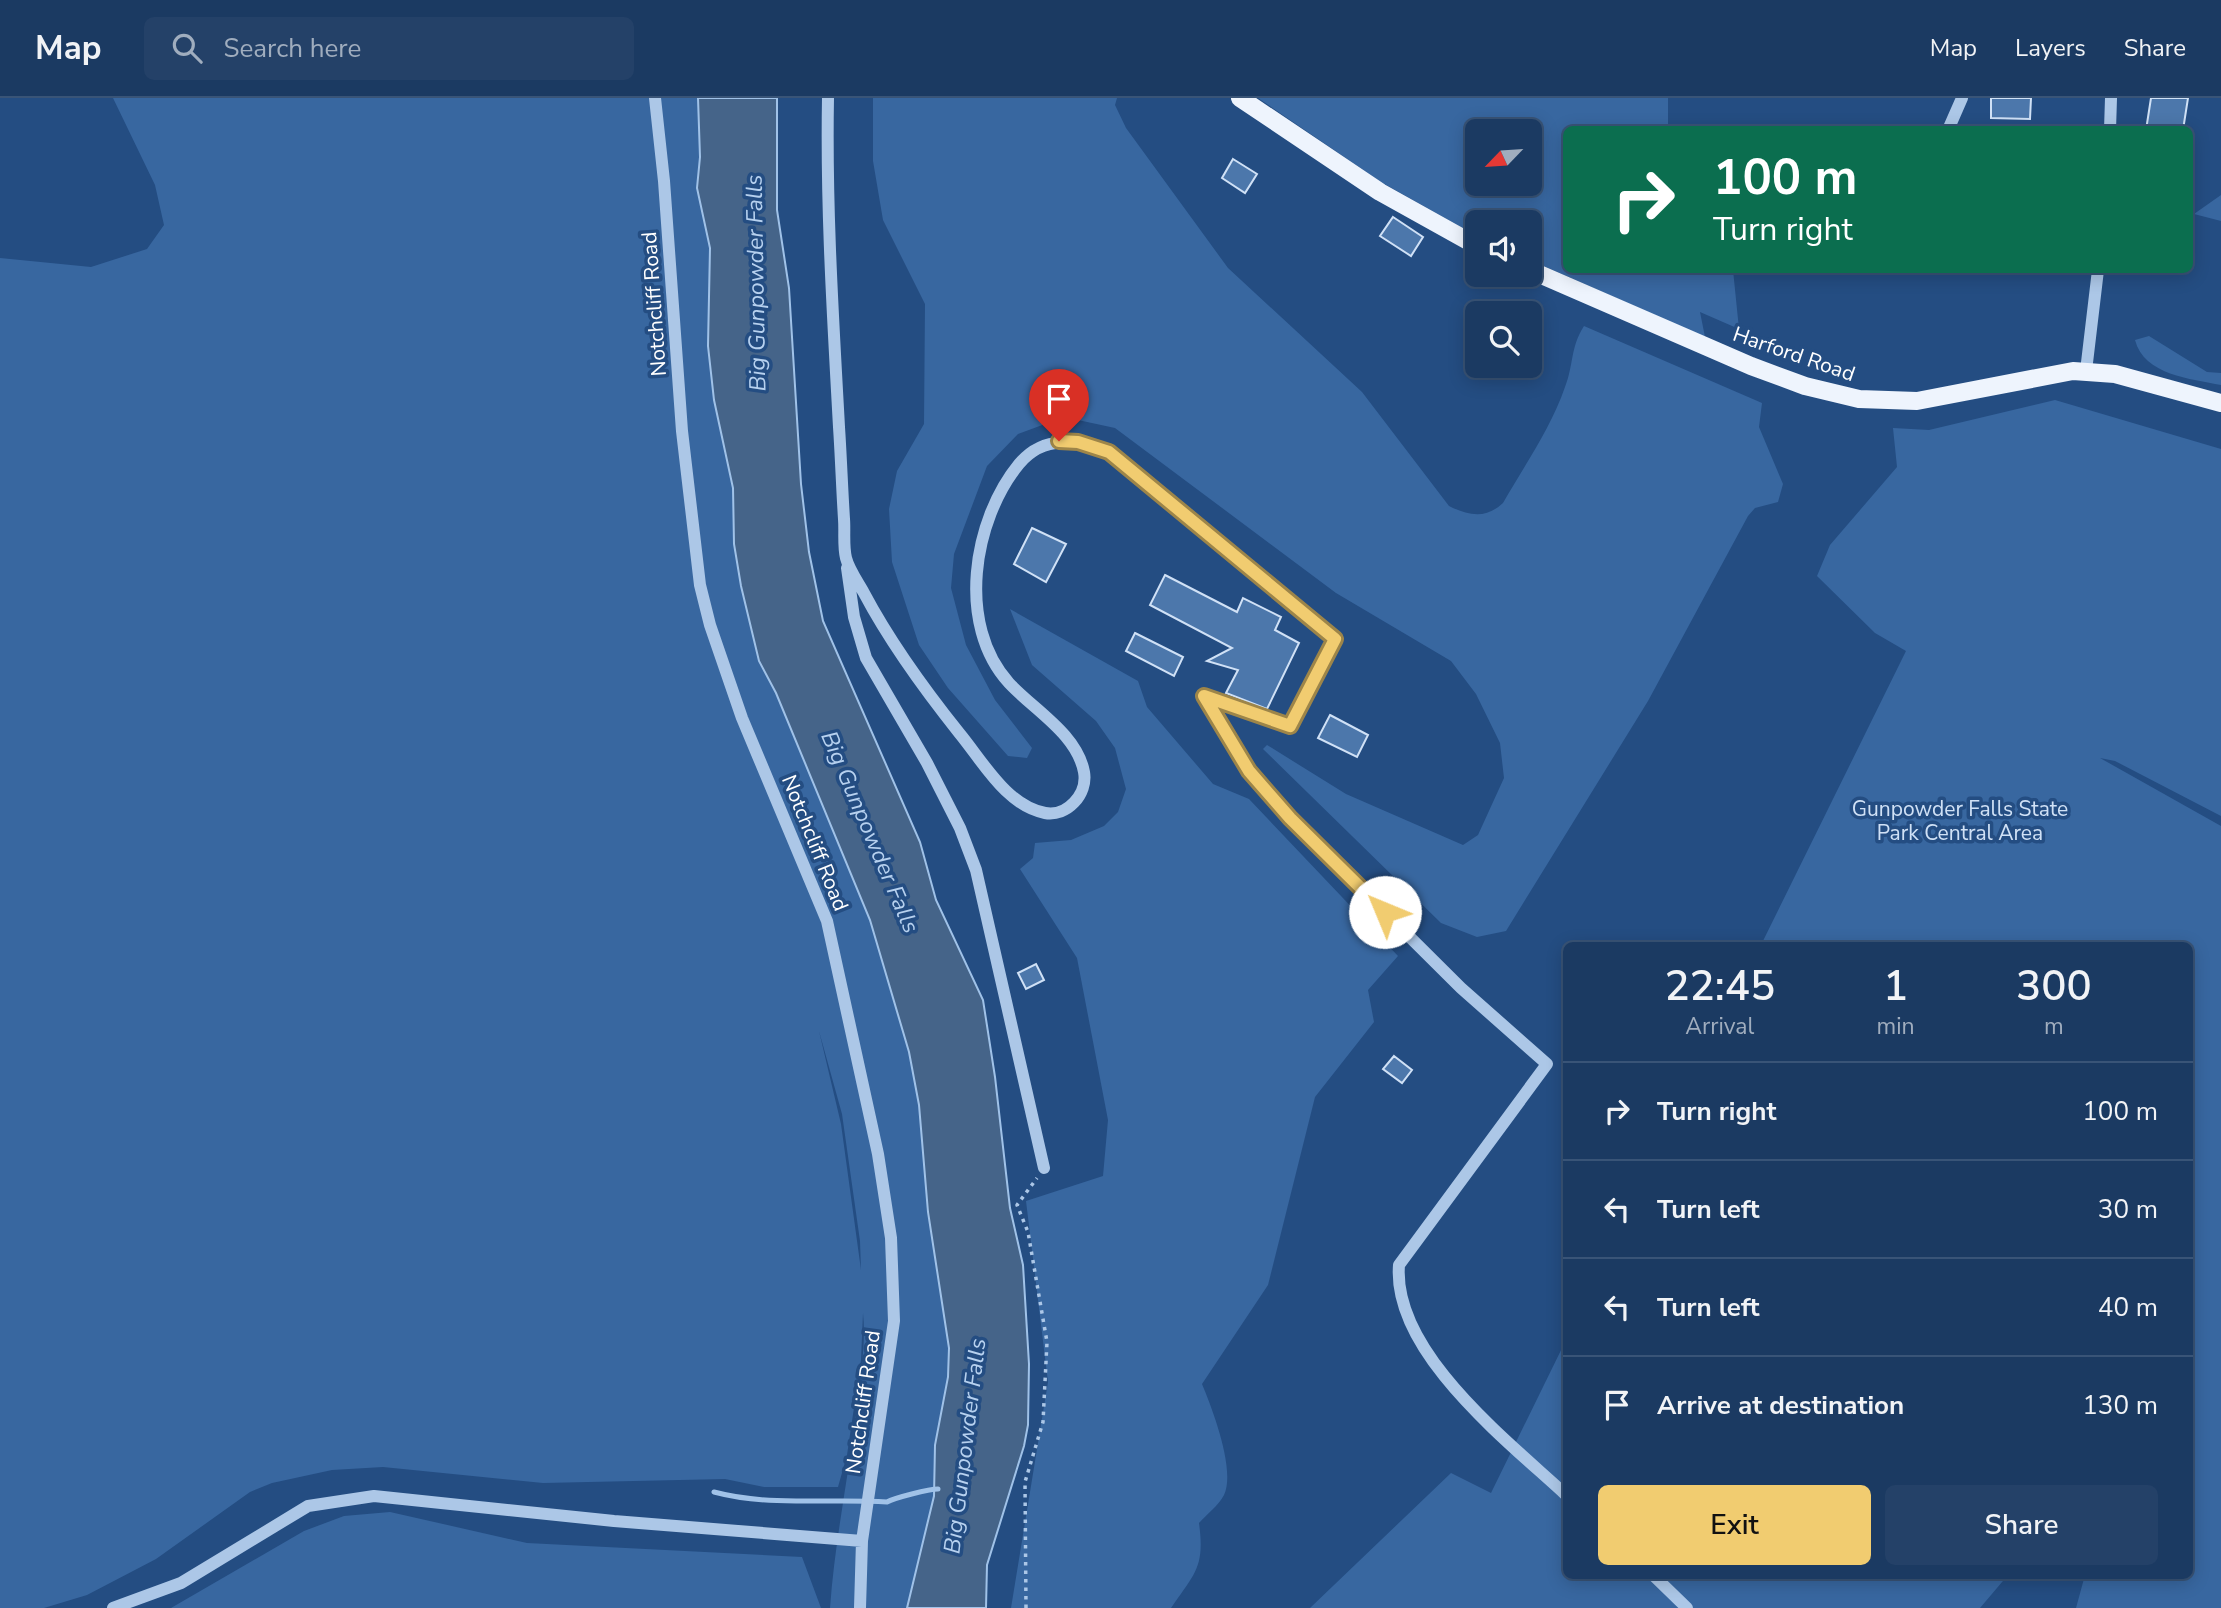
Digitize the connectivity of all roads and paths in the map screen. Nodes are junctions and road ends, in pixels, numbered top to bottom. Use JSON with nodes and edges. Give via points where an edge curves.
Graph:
{"nodes":[{"id":1,"x":655,"y":98,"type":"edge"},
{"id":2,"x":828,"y":98,"type":"edge"},
{"id":3,"x":1240,"y":98,"type":"edge"},
{"id":4,"x":1962,"y":98,"type":"edge"},
{"id":5,"x":2111,"y":98,"type":"edge"},
{"id":6,"x":1950,"y":126,"type":"edge"},
{"id":7,"x":2110,"y":126,"type":"edge"},
{"id":8,"x":1465,"y":239,"type":"edge"},
{"id":9,"x":2098,"y":273,"type":"edge"},
{"id":10,"x":1542,"y":275,"type":"edge"},
{"id":11,"x":2086,"y":371,"type":"junction"},
{"id":12,"x":2221,"y":403,"type":"edge"},
{"id":13,"x":846,"y":559,"type":"junction"},
{"id":14,"x":1044,"y":1168,"type":"joint"},
{"id":15,"x":1563,"y":1491,"type":"edge"},
{"id":16,"x":862,"y":1541,"type":"junction"},
{"id":17,"x":1657,"y":1579,"type":"edge"},
{"id":18,"x":113,"y":1608,"type":"edge"},
{"id":19,"x":860,"y":1608,"type":"edge"},
{"id":20,"x":1027,"y":1608,"type":"edge"},
{"id":21,"x":1686,"y":1608,"type":"edge"}],
"edges":[{"from":1,"to":16,"type":"street","name":"Notchcliff Road","via":[[683,444],[700,584],[742,718],[827,921],[889,1226],[894,1321]]},
{"from":2,"to":13,"type":"street","via":[[827,179]]},
{"from":3,"to":8,"type":"main road","via":[[1380,192]]},
{"from":4,"to":6,"type":"street"},
{"from":5,"to":7,"type":"street"},
{"from":9,"to":11,"type":"street"},
{"from":10,"to":11,"type":"main road","name":"Harford Road","via":[[1751,366],[1859,399],[1917,401],[2044,374]]},
{"from":11,"to":12,"type":"main road","name":"Harford Road","via":[[2127,377]]},
{"from":13,"to":14,"type":"street","via":[[854,617],[866,658],[927,763],[976,870]]},
{"from":13,"to":15,"type":"street","via":[[884,632],[932,699],[1003,788],[1027,808],[1049,814],[1067,809],[1081,794],[1085,774],[1068,737],[1006,680],[989,650],[975,575],[982,532],[1004,484],[1040,446],[1078,442],[1109,452],[1335,639],[1290,726],[1204,696],[1249,771],[1290,818],[1461,988],[1547,1064],[1399,1265],[1398,1282],[1412,1325],[1441,1370],[1502,1436]]},
{"from":14,"to":20,"type":"path","via":[[1017,1205],[1028,1233],[1047,1342],[1043,1422],[1026,1482]]},
{"from":16,"to":18,"type":"street","via":[[374,1496],[308,1506],[181,1583]]},
{"from":16,"to":19,"type":"street","name":"Notchcliff Road"},
{"from":17,"to":21,"type":"street"}]}
